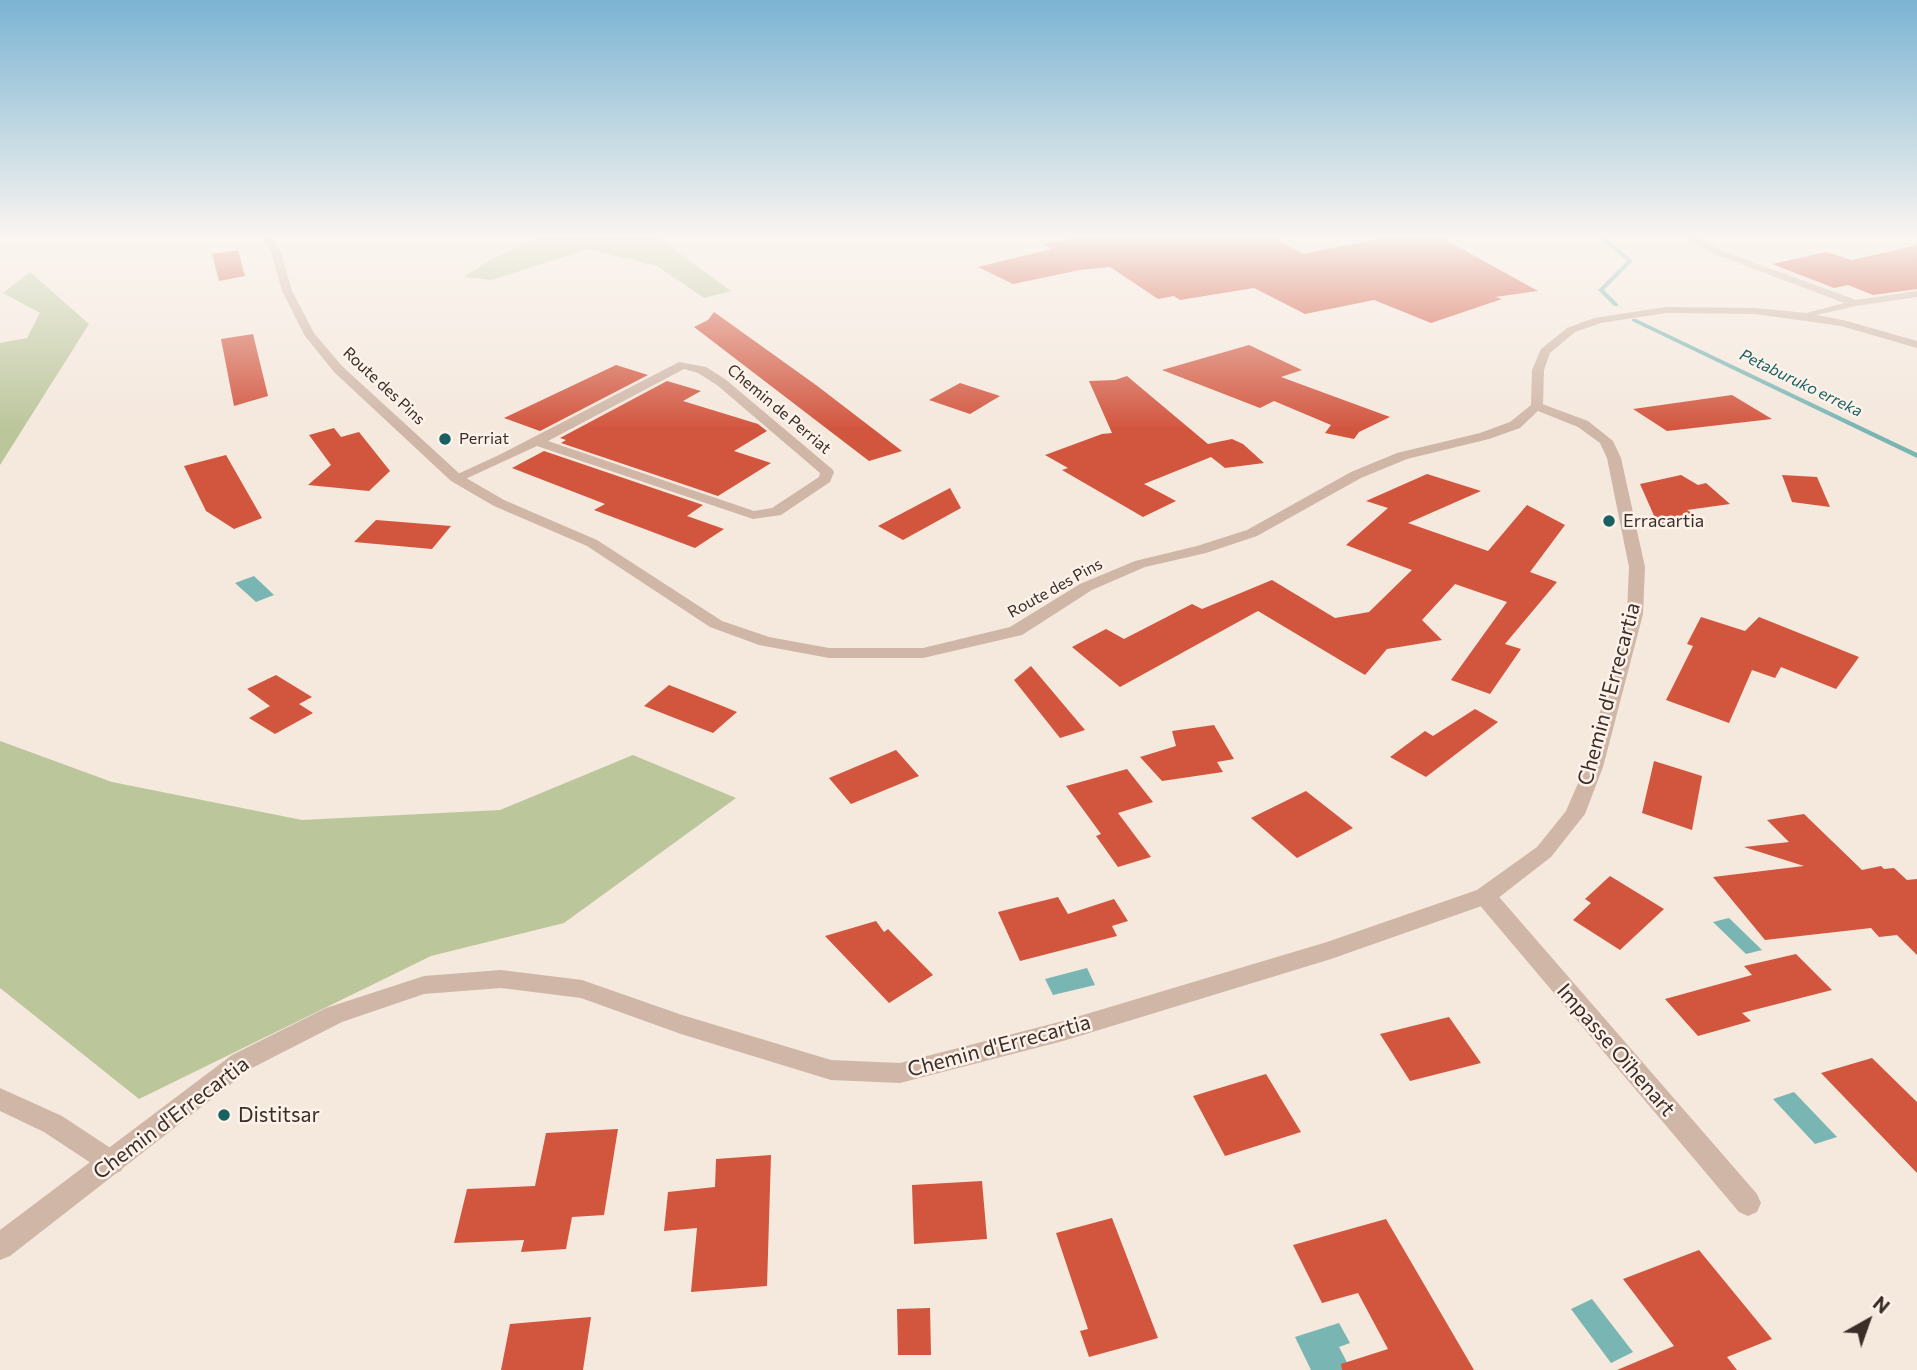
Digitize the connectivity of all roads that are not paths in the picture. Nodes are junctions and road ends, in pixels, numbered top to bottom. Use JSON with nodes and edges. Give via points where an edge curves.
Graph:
{"nodes":[{"id":1,"x":293,"y":302,"type":"edge"},
{"id":2,"x":1862,"y":302,"type":"edge"},
{"id":3,"x":1855,"y":303,"type":"joint"},
{"id":4,"x":1807,"y":316,"type":"junction"},
{"id":5,"x":1917,"y":345,"type":"edge"},
{"id":6,"x":1536,"y":406,"type":"junction"},
{"id":7,"x":536,"y":442,"type":"junction"},
{"id":8,"x":456,"y":478,"type":"junction"},
{"id":9,"x":1485,"y":897,"type":"junction"},
{"id":10,"x":0,"y":1099,"type":"edge"},
{"id":11,"x":112,"y":1163,"type":"junction"},
{"id":12,"x":1748,"y":1203,"type":"dead end"},
{"id":13,"x":0,"y":1247,"type":"edge"}],
"edges":[{"from":1,"to":8,"type":"street","name":"Route des Pins","via":[[309,334],[338,369]]},
{"from":2,"to":3,"type":"street"},
{"from":3,"to":4,"type":"street"},
{"from":4,"to":5,"type":"street"},
{"from":4,"to":6,"type":"street","via":[[1666,310],[1598,320],[1571,330],[1545,351],[1538,370]]},
{"from":6,"to":8,"type":"street","name":"Route des Pins","via":[[1515,425],[1402,456],[1356,475],[1252,533],[1140,564],[1086,587],[1016,631],[923,653],[829,653],[765,641],[716,624],[592,543],[499,503]]},
{"from":6,"to":9,"type":"street","name":"Chemin d'Errecartia","via":[[1583,424],[1606,441],[1614,458],[1637,567],[1635,614],[1594,767],[1575,814],[1544,852]]},
{"from":7,"to":7,"type":"street","name":"Chemin de Perriat","via":[[683,365],[722,382],[827,472],[825,479],[776,512],[753,515]]},
{"from":7,"to":8,"type":"street","name":"Chemin de Perriat"},
{"from":9,"to":11,"type":"street","name":"Chemin d'Errecartia","via":[[1331,950],[1063,1031],[900,1073],[831,1070],[582,989],[501,979],[424,985],[334,1015],[241,1062]]},
{"from":9,"to":12,"type":"street","name":"Impasse Oïhenart"},
{"from":10,"to":11,"type":"street","via":[[53,1124]]},
{"from":11,"to":13,"type":"street","name":"Chemin d'Errecartia"}]}
